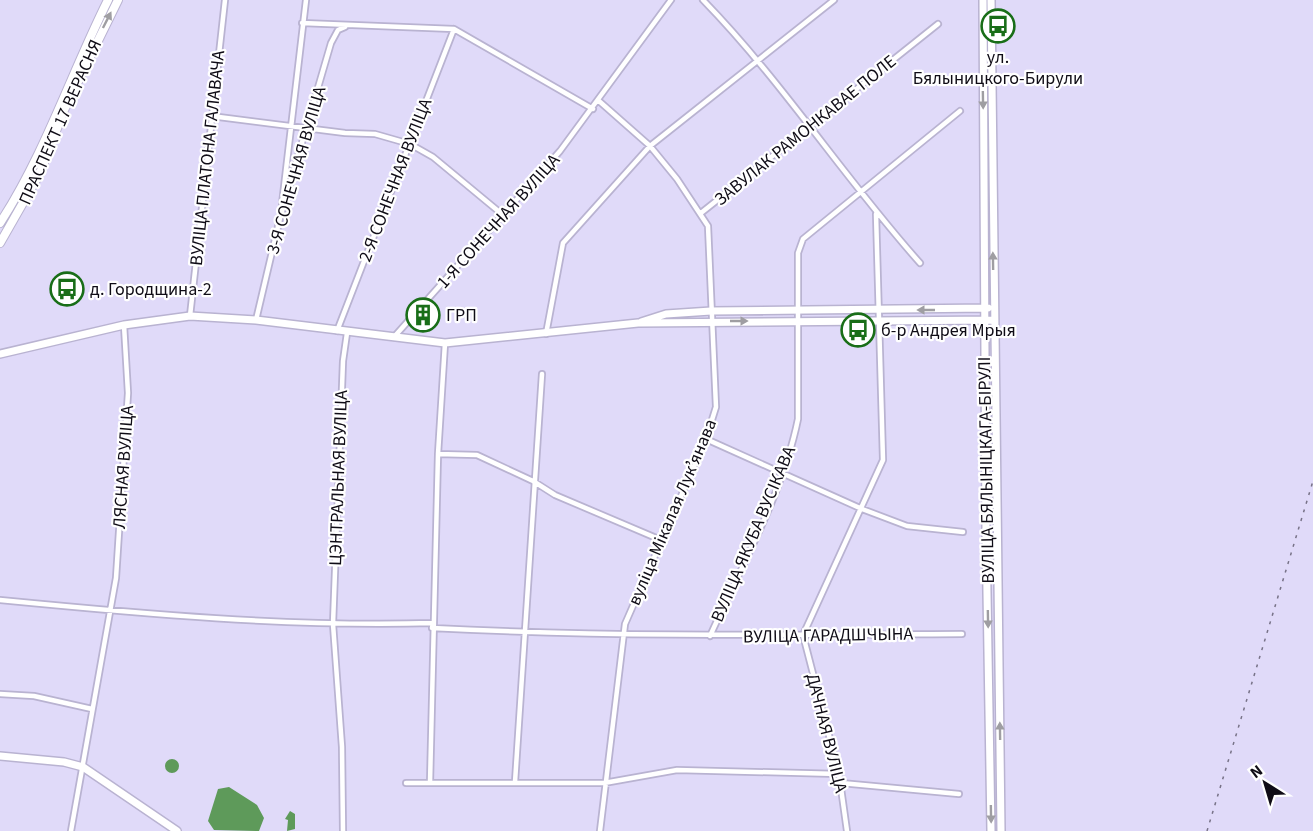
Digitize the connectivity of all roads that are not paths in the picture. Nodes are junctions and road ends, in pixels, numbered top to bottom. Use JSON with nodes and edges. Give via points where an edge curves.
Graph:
{"nodes":[{"id":1,"x":108,"y":0,"type":"edge"},
{"id":2,"x":118,"y":0,"type":"edge"},
{"id":3,"x":225,"y":0,"type":"edge"},
{"id":4,"x":306,"y":0,"type":"edge"},
{"id":5,"x":671,"y":0,"type":"edge"},
{"id":6,"x":703,"y":0,"type":"edge"},
{"id":7,"x":834,"y":0,"type":"edge"},
{"id":8,"x":983,"y":0,"type":"edge"},
{"id":9,"x":991,"y":0,"type":"edge"},
{"id":10,"x":302,"y":23,"type":"junction"},
{"id":11,"x":938,"y":24,"type":"dead end"},
{"id":12,"x":346,"y":26,"type":"junction"},
{"id":13,"x":454,"y":28,"type":"junction"},
{"id":14,"x":757,"y":61,"type":"junction"},
{"id":15,"x":599,"y":101,"type":"junction"},
{"id":16,"x":593,"y":109,"type":"junction"},
{"id":17,"x":960,"y":111,"type":"dead end"},
{"id":18,"x":211,"y":116,"type":"junction"},
{"id":19,"x":292,"y":124,"type":"junction"},
{"id":20,"x":308,"y":127,"type":"junction"},
{"id":21,"x":808,"y":127,"type":"junction"},
{"id":22,"x":410,"y":144,"type":"junction"},
{"id":23,"x":650,"y":146,"type":"junction"},
{"id":24,"x":859,"y":192,"type":"junction"},
{"id":25,"x":701,"y":213,"type":"junction"},
{"id":26,"x":876,"y":214,"type":"junction"},
{"id":27,"x":503,"y":215,"type":"junction"},
{"id":28,"x":280,"y":218,"type":"junction"},
{"id":29,"x":0,"y":223,"type":"edge"},
{"id":30,"x":0,"y":243,"type":"edge"},
{"id":31,"x":920,"y":262,"type":"dead end"},
{"id":32,"x":985,"y":308,"type":"junction"},
{"id":33,"x":994,"y":308,"type":"junction"},
{"id":34,"x":878,"y":310,"type":"junction"},
{"id":35,"x":711,"y":311,"type":"junction"},
{"id":36,"x":796,"y":311,"type":"junction"},
{"id":37,"x":190,"y":316,"type":"junction"},
{"id":38,"x":879,"y":319,"type":"junction"},
{"id":39,"x":256,"y":320,"type":"junction"},
{"id":40,"x":984,"y":320,"type":"junction"},
{"id":41,"x":994,"y":320,"type":"junction"},
{"id":42,"x":712,"y":321,"type":"junction"},
{"id":43,"x":796,"y":321,"type":"junction"},
{"id":44,"x":638,"y":323,"type":"junction"},
{"id":45,"x":124,"y":325,"type":"junction"},
{"id":46,"x":337,"y":331,"type":"junction"},
{"id":47,"x":346,"y":333,"type":"junction"},
{"id":48,"x":546,"y":334,"type":"junction"},
{"id":49,"x":394,"y":337,"type":"junction"},
{"id":50,"x":445,"y":343,"type":"junction"},
{"id":51,"x":0,"y":354,"type":"edge"},
{"id":52,"x":542,"y":374,"type":"dead end"},
{"id":53,"x":706,"y":439,"type":"junction"},
{"id":54,"x":438,"y":454,"type":"junction"},
{"id":55,"x":783,"y":473,"type":"junction"},
{"id":56,"x":533,"y":481,"type":"junction"},
{"id":57,"x":862,"y":509,"type":"junction"},
{"id":58,"x":963,"y":532,"type":"dead end"},
{"id":59,"x":661,"y":540,"type":"junction"},
{"id":60,"x":0,"y":600,"type":"edge"},
{"id":61,"x":112,"y":609,"type":"junction"},
{"id":62,"x":333,"y":624,"type":"junction"},
{"id":63,"x":433,"y":626,"type":"junction"},
{"id":64,"x":524,"y":632,"type":"junction"},
{"id":65,"x":623,"y":633,"type":"junction"},
{"id":66,"x":962,"y":634,"type":"dead end"},
{"id":67,"x":803,"y":635,"type":"junction"},
{"id":68,"x":710,"y":636,"type":"junction"},
{"id":69,"x":0,"y":694,"type":"edge"},
{"id":70,"x":92,"y":708,"type":"junction"},
{"id":71,"x":0,"y":756,"type":"edge"},
{"id":72,"x":83,"y":767,"type":"junction"},
{"id":73,"x":839,"y":774,"type":"junction"},
{"id":74,"x":515,"y":782,"type":"junction"},
{"id":75,"x":406,"y":783,"type":"dead end"},
{"id":76,"x":430,"y":783,"type":"junction"},
{"id":77,"x":604,"y":783,"type":"junction"},
{"id":78,"x":841,"y":783,"type":"junction"},
{"id":79,"x":959,"y":794,"type":"dead end"},
{"id":80,"x":71,"y":831,"type":"edge"},
{"id":81,"x":177,"y":831,"type":"edge"},
{"id":82,"x":343,"y":831,"type":"edge"},
{"id":83,"x":600,"y":831,"type":"edge"},
{"id":84,"x":847,"y":831,"type":"edge"},
{"id":85,"x":992,"y":831,"type":"edge"},
{"id":86,"x":1001,"y":831,"type":"edge"}],
"edges":[{"from":1,"to":29,"type":"main road","name":"ПРАСПЕКТ 17 ВЕРАСНЯ","via":[[81,52],[31,170]]},
{"from":30,"to":2,"type":"main road","name":"ПРАСПЕКТ 17 ВЕРАСНЯ","one_way":true,"via":[[40,173],[64,110]]},
{"from":3,"to":18,"type":"street","name":"ВУЛІЦА ПЛАТОНА ГАЛАВАЧА"},
{"from":4,"to":10,"type":"street"},
{"from":5,"to":15,"type":"street","name":"1-Я СОНЕЧНАЯ ВУЛІЦА"},
{"from":6,"to":14,"type":"street"},
{"from":7,"to":14,"type":"street"},
{"from":8,"to":32,"type":"main road","name":"ВУЛІЦА БЯЛЫНІЦКАГА-БІРУЛІ","one_way":true},
{"from":33,"to":9,"type":"main road","name":"ВУЛІЦА БЯЛЫНІЦКАГА-БІРУЛІ","one_way":true},
{"from":10,"to":12,"type":"street"},
{"from":10,"to":19,"type":"street"},
{"from":11,"to":21,"type":"street","name":"ЗАВУЛАК РАМОНКАВАЕ ПОЛЕ"},
{"from":12,"to":13,"type":"street"},
{"from":12,"to":20,"type":"street","name":"3-Я СОНЕЧНАЯ ВУЛІЦА","via":[[338,30],[331,43]]},
{"from":13,"to":16,"type":"street"},
{"from":13,"to":22,"type":"street","name":"2-Я СОНЕЧНАЯ ВУЛІЦА"},
{"from":14,"to":21,"type":"street"},
{"from":14,"to":23,"type":"street"},
{"from":15,"to":16,"type":"street","name":"1-Я СОНЕЧНАЯ ВУЛІЦА"},
{"from":15,"to":23,"type":"street","name":"вуліца Мікалая Лукʼянава"},
{"from":16,"to":27,"type":"street","name":"1-Я СОНЕЧНАЯ ВУЛІЦА"},
{"from":17,"to":24,"type":"street","name":"ВУЛІЦА ЯКУБА ВУСІКАВА"},
{"from":18,"to":19,"type":"street"},
{"from":18,"to":37,"type":"street","name":"ВУЛІЦА ПЛАТОНА ГАЛАВАЧА"},
{"from":19,"to":20,"type":"street"},
{"from":19,"to":28,"type":"street"},
{"from":20,"to":22,"type":"street","via":[[381,135]]},
{"from":20,"to":28,"type":"street","name":"3-Я СОНЕЧНАЯ ВУЛІЦА"},
{"from":21,"to":24,"type":"street"},
{"from":21,"to":25,"type":"street","name":"ЗАВУЛАК РАМОНКАВАЕ ПОЛЕ"},
{"from":22,"to":27,"type":"street","via":[[433,157]]},
{"from":22,"to":46,"type":"street","name":"2-Я СОНЕЧНАЯ ВУЛІЦА"},
{"from":23,"to":25,"type":"street","name":"вуліца Мікалая Лукʼянава"},
{"from":23,"to":48,"type":"street","via":[[562,243]]},
{"from":24,"to":26,"type":"street"},
{"from":24,"to":36,"type":"street","name":"ВУЛІЦА ЯКУБА ВУСІКАВА","via":[[803,239],[798,254]]},
{"from":25,"to":35,"type":"street","name":"вуліца Мікалая Лукʼянава","via":[[711,240]]},
{"from":26,"to":31,"type":"street"},
{"from":26,"to":34,"type":"street"},
{"from":27,"to":49,"type":"street","name":"1-Я СОНЕЧНАЯ ВУЛІЦА"},
{"from":28,"to":39,"type":"street","name":"3-Я СОНЕЧНАЯ ВУЛІЦА"},
{"from":32,"to":33,"type":"main road"},
{"from":32,"to":34,"type":"main road","one_way":true},
{"from":32,"to":40,"type":"main road","name":"ВУЛІЦА БЯЛЫНІЦКАГА-БІРУЛІ"},
{"from":33,"to":41,"type":"main road","name":"ВУЛІЦА БЯЛЫНІЦКАГА-БІРУЛІ"},
{"from":34,"to":36,"type":"main road"},
{"from":34,"to":38,"type":"street"},
{"from":35,"to":36,"type":"main road"},
{"from":35,"to":42,"type":"street","name":"вуліца Мікалая Лукʼянава"},
{"from":35,"to":44,"type":"main road","via":[[666,314]]},
{"from":36,"to":43,"type":"street","name":"ВУЛІЦА ЯКУБА ВУСІКАВА"},
{"from":37,"to":39,"type":"main road"},
{"from":37,"to":45,"type":"main road"},
{"from":38,"to":40,"type":"main road"},
{"from":38,"to":43,"type":"main road"},
{"from":38,"to":57,"type":"street","via":[[884,460]]},
{"from":39,"to":46,"type":"main road"},
{"from":40,"to":41,"type":"main road"},
{"from":40,"to":85,"type":"main road","name":"ВУЛІЦА БЯЛЫНІЦКАГА-БІРУЛІ","one_way":true},
{"from":86,"to":41,"type":"main road","name":"ВУЛІЦА БЯЛЫНІЦКАГА-БІРУЛІ","one_way":true},
{"from":42,"to":43,"type":"main road","one_way":true},
{"from":42,"to":44,"type":"main road"},
{"from":42,"to":53,"type":"street","name":"вуліца Мікалая Лукʼянава","via":[[716,407]]},
{"from":43,"to":55,"type":"street","name":"ВУЛІЦА ЯКУБА ВУСІКАВА","via":[[798,419]]},
{"from":44,"to":48,"type":"main road"},
{"from":45,"to":51,"type":"main road"},
{"from":45,"to":61,"type":"street","name":"ЛЯСНАЯ ВУЛІЦА","via":[[127,417]]},
{"from":46,"to":47,"type":"main road"},
{"from":47,"to":49,"type":"main road"},
{"from":47,"to":62,"type":"street","name":"ЦЭНТРАЛЬНАЯ ВУЛІЦА"},
{"from":48,"to":50,"type":"main road"},
{"from":49,"to":50,"type":"main road"},
{"from":50,"to":54,"type":"street"},
{"from":52,"to":56,"type":"street"},
{"from":53,"to":55,"type":"street"},
{"from":53,"to":59,"type":"street","name":"вуліца Мікалая Лукʼянава"},
{"from":54,"to":56,"type":"street","via":[[477,455]]},
{"from":54,"to":63,"type":"street"},
{"from":55,"to":57,"type":"street"},
{"from":55,"to":68,"type":"street","name":"ВУЛІЦА ЯКУБА ВУСІКАВА"},
{"from":56,"to":59,"type":"street","via":[[555,495]]},
{"from":56,"to":64,"type":"street"},
{"from":57,"to":58,"type":"street","via":[[907,526]]},
{"from":57,"to":67,"type":"street"},
{"from":59,"to":65,"type":"street","name":"вуліца Мікалая Лукʼянава"},
{"from":60,"to":61,"type":"street"},
{"from":61,"to":62,"type":"street"},
{"from":61,"to":70,"type":"street","name":"ЛЯСНАЯ ВУЛІЦА"},
{"from":62,"to":63,"type":"street"},
{"from":62,"to":82,"type":"street","name":"ЦЭНТРАЛЬНАЯ ВУЛІЦА","via":[[342,747]]},
{"from":63,"to":64,"type":"street"},
{"from":63,"to":76,"type":"street"},
{"from":64,"to":65,"type":"street"},
{"from":64,"to":74,"type":"street"},
{"from":65,"to":68,"type":"street","name":"ВУЛІЦА ГАРАДШЧЫНА"},
{"from":65,"to":77,"type":"street","name":"вуліца Мікалая Лукʼянава"},
{"from":66,"to":67,"type":"street","name":"ВУЛІЦА ГАРАДШЧЫНА"},
{"from":67,"to":68,"type":"street","name":"ВУЛІЦА ГАРАДШЧЫНА"},
{"from":67,"to":73,"type":"street","name":"ДАЧНАЯ ВУЛІЦА"},
{"from":69,"to":70,"type":"street","via":[[34,696]]},
{"from":70,"to":72,"type":"street","name":"ЛЯСНАЯ ВУЛІЦА"},
{"from":71,"to":72,"type":"main road"},
{"from":72,"to":80,"type":"street","name":"ЛЯСНАЯ ВУЛІЦА"},
{"from":72,"to":81,"type":"main road"},
{"from":73,"to":77,"type":"street","via":[[676,770]]},
{"from":73,"to":78,"type":"street","name":"ДАЧНАЯ ВУЛІЦА"},
{"from":74,"to":76,"type":"street"},
{"from":74,"to":77,"type":"street"},
{"from":75,"to":76,"type":"street"},
{"from":77,"to":83,"type":"street","name":"вуліца Мікалая Лукʼянава"},
{"from":78,"to":79,"type":"street"},
{"from":78,"to":84,"type":"street","name":"ДАЧНАЯ ВУЛІЦА"}]}
